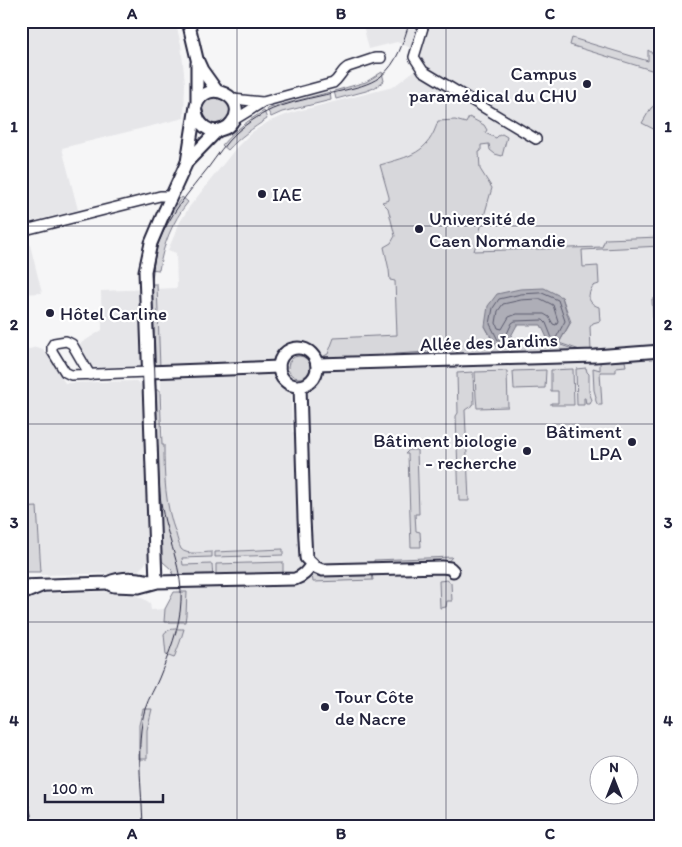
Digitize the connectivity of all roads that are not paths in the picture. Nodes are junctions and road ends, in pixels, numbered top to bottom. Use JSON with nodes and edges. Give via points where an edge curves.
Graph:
{"nodes":[{"id":1,"x":188,"y":21,"type":"edge"},
{"id":2,"x":425,"y":21,"type":"edge"},
{"id":3,"x":381,"y":58,"type":"dead end"},
{"id":4,"x":197,"y":59,"type":"junction"},
{"id":5,"x":217,"y":91,"type":"junction"},
{"id":6,"x":232,"y":100,"type":"junction"},
{"id":7,"x":263,"y":102,"type":"junction"},
{"id":8,"x":196,"y":107,"type":"junction"},
{"id":9,"x":234,"y":120,"type":"junction"},
{"id":10,"x":217,"y":131,"type":"junction"},
{"id":11,"x":536,"y":140,"type":"dead end"},
{"id":12,"x":187,"y":162,"type":"junction"},
{"id":13,"x":171,"y":196,"type":"junction"},
{"id":14,"x":21,"y":231,"type":"edge"},
{"id":15,"x":661,"y":352,"type":"edge"},
{"id":16,"x":317,"y":364,"type":"junction"},
{"id":17,"x":279,"y":367,"type":"junction"},
{"id":18,"x":148,"y":372,"type":"junction"},
{"id":19,"x":90,"y":375,"type":"junction"},
{"id":20,"x":300,"y":386,"type":"junction"},
{"id":21,"x":312,"y":564,"type":"junction"},
{"id":22,"x":453,"y":571,"type":"dead end"},
{"id":23,"x":156,"y":582,"type":"junction"},
{"id":24,"x":21,"y":586,"type":"edge"},
{"id":25,"x":40,"y":586,"type":"junction"},
{"id":26,"x":21,"y":594,"type":"edge"},
{"id":27,"x":21,"y":811,"type":"edge"},
{"id":28,"x":24,"y":826,"type":"edge"}],
"edges":[{"from":1,"to":4,"type":"street"},
{"from":2,"to":11,"type":"street","via":[[414,57],[423,71]]},
{"from":3,"to":7,"type":"street","via":[[348,66],[333,83]]},
{"from":4,"to":5,"type":"street"},
{"from":4,"to":8,"type":"street"},
{"from":5,"to":6,"type":"street"},
{"from":5,"to":8,"type":"street","via":[[203,95]]},
{"from":6,"to":7,"type":"street"},
{"from":6,"to":9,"type":"street","via":[[236,109]]},
{"from":7,"to":9,"type":"street"},
{"from":8,"to":10,"type":"street","via":[[202,126]]},
{"from":8,"to":12,"type":"street"},
{"from":9,"to":10,"type":"street","via":[[227,128]]},
{"from":10,"to":12,"type":"street"},
{"from":12,"to":13,"type":"street"},
{"from":13,"to":14,"type":"street"},
{"from":13,"to":18,"type":"street","via":[[151,243],[144,281]]},
{"from":15,"to":16,"type":"street","name":"Allée des Jardins"},
{"from":16,"to":17,"type":"street","via":[[310,352],[296,348],[282,356]]},
{"from":16,"to":20,"type":"street","via":[[315,376]]},
{"from":17,"to":18,"type":"street"},
{"from":17,"to":20,"type":"street","via":[[283,379],[293,386]]},
{"from":18,"to":19,"type":"street"},
{"from":18,"to":23,"type":"street"},
{"from":19,"to":19,"type":"street","via":[[72,344],[66,341],[54,343],[52,351],[64,372]]},
{"from":20,"to":21,"type":"street","via":[[306,556]]},
{"from":21,"to":22,"type":"street","via":[[322,570],[442,566]]},
{"from":21,"to":23,"type":"street","via":[[303,575],[295,578]]},
{"from":23,"to":25,"type":"street","via":[[139,578]]},
{"from":24,"to":25,"type":"street"},
{"from":25,"to":26,"type":"main road"},
{"from":27,"to":28,"type":"highway"}]}
